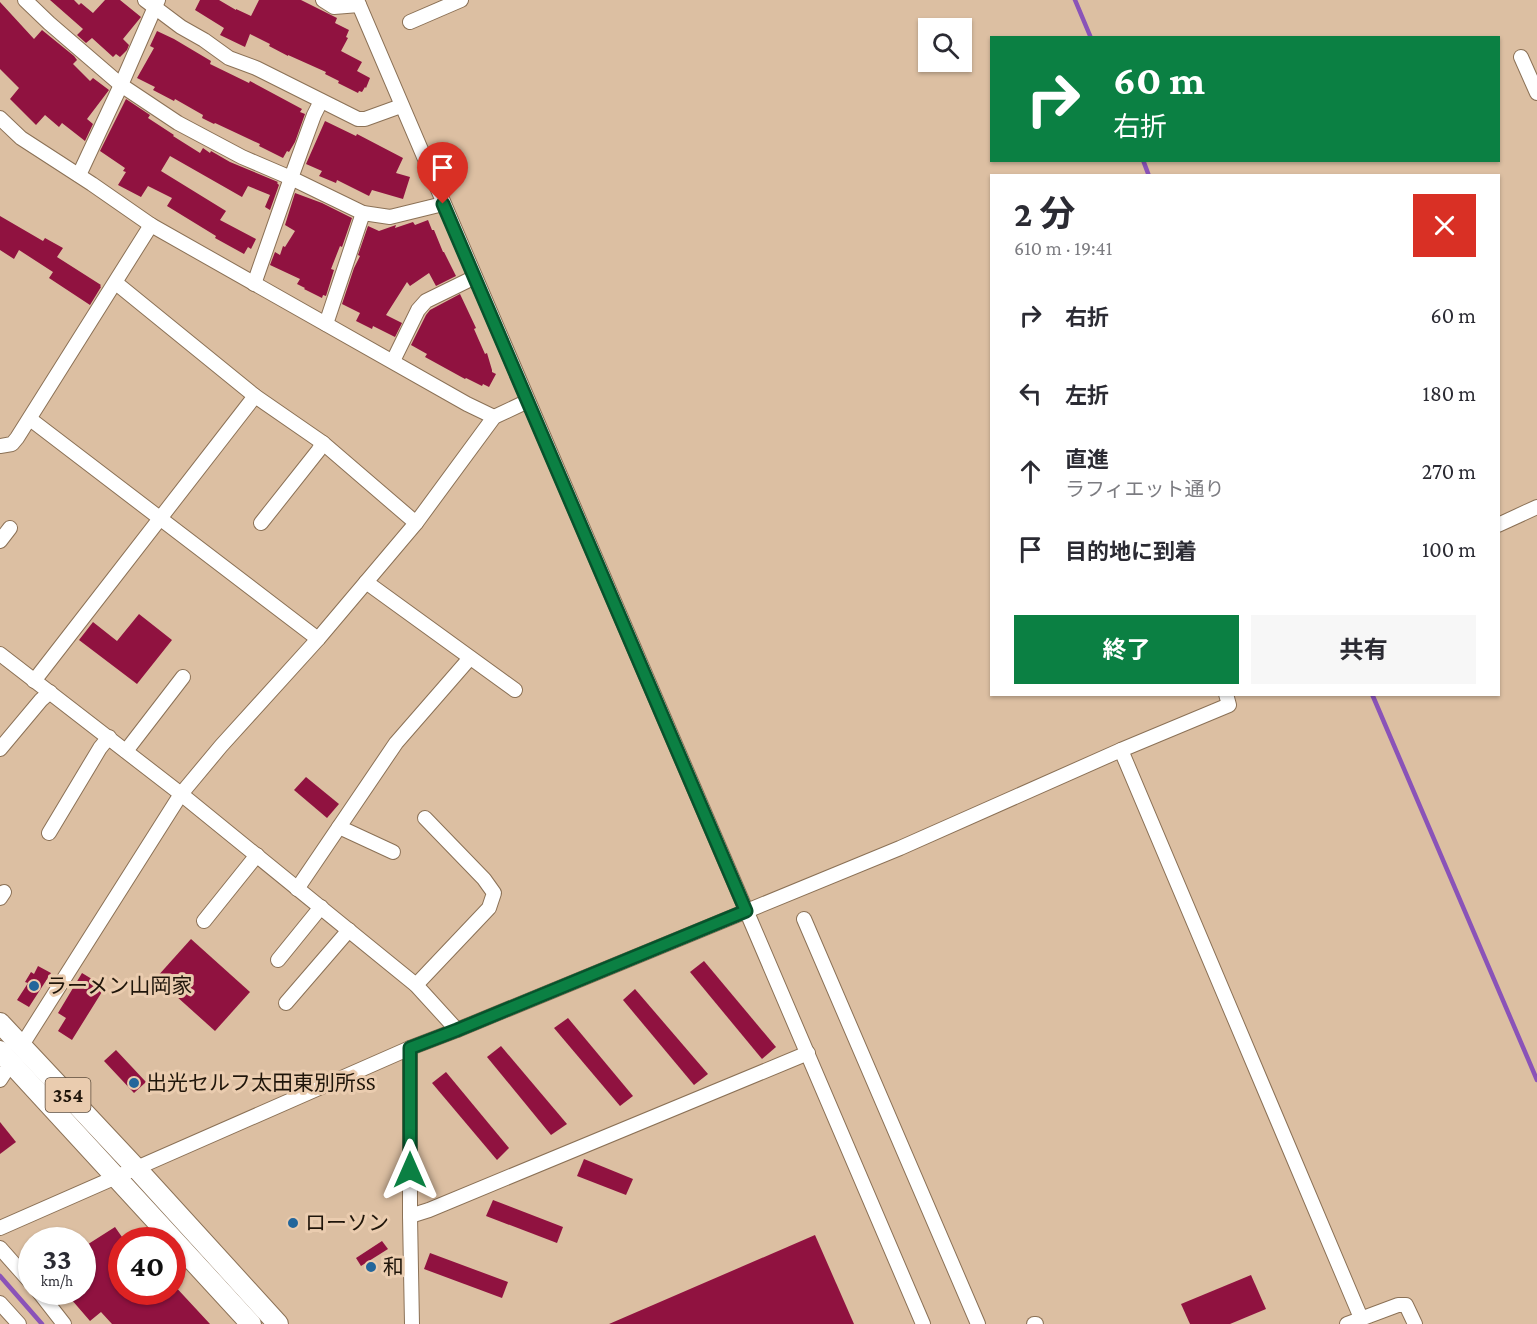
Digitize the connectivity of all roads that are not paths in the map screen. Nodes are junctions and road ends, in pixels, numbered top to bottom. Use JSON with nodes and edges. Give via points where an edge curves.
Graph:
{"nodes":[{"id":1,"x":25,"y":0,"type":"edge"},
{"id":2,"x":323,"y":0,"type":"edge"},
{"id":3,"x":458,"y":1,"type":"edge"},
{"id":4,"x":152,"y":2,"type":"edge"},
{"id":5,"x":358,"y":3,"type":"edge"},
{"id":6,"x":411,"y":22,"type":"dead end"},
{"id":7,"x":1521,"y":57,"type":"dead end"},
{"id":8,"x":121,"y":85,"type":"junction"},
{"id":9,"x":1537,"y":93,"type":"edge"},
{"id":10,"x":321,"y":101,"type":"junction"},
{"id":11,"x":401,"y":106,"type":"junction"},
{"id":12,"x":0,"y":118,"type":"edge"},
{"id":13,"x":79,"y":175,"type":"junction"},
{"id":14,"x":291,"y":178,"type":"junction"},
{"id":15,"x":443,"y":204,"type":"junction"},
{"id":16,"x":363,"y":213,"type":"junction"},
{"id":17,"x":151,"y":225,"type":"junction"},
{"id":18,"x":475,"y":277,"type":"junction"},
{"id":19,"x":116,"y":284,"type":"junction"},
{"id":20,"x":254,"y":284,"type":"junction"},
{"id":21,"x":326,"y":324,"type":"junction"},
{"id":22,"x":393,"y":361,"type":"junction"},
{"id":23,"x":255,"y":396,"type":"junction"},
{"id":24,"x":528,"y":400,"type":"junction"},
{"id":25,"x":494,"y":417,"type":"junction"},
{"id":26,"x":30,"y":418,"type":"junction"},
{"id":27,"x":323,"y":443,"type":"junction"},
{"id":28,"x":0,"y":446,"type":"edge"},
{"id":29,"x":1537,"y":507,"type":"edge"},
{"id":30,"x":161,"y":518,"type":"junction"},
{"id":31,"x":416,"y":522,"type":"junction"},
{"id":32,"x":261,"y":524,"type":"dead end"},
{"id":33,"x":1500,"y":524,"type":"edge"},
{"id":34,"x":10,"y":528,"type":"dead end"},
{"id":35,"x":0,"y":541,"type":"edge"},
{"id":36,"x":366,"y":582,"type":"junction"},
{"id":37,"x":318,"y":639,"type":"junction"},
{"id":38,"x":0,"y":654,"type":"edge"},
{"id":39,"x":470,"y":658,"type":"junction"},
{"id":40,"x":183,"y":677,"type":"dead end"},
{"id":41,"x":34,"y":681,"type":"junction"},
{"id":42,"x":515,"y":690,"type":"dead end"},
{"id":43,"x":50,"y":692,"type":"junction"},
{"id":44,"x":1227,"y":696,"type":"edge"},
{"id":45,"x":109,"y":737,"type":"junction"},
{"id":46,"x":0,"y":749,"type":"edge"},
{"id":47,"x":1121,"y":750,"type":"junction"},
{"id":48,"x":126,"y":751,"type":"junction"},
{"id":49,"x":182,"y":794,"type":"junction"},
{"id":50,"x":425,"y":818,"type":"dead end"},
{"id":51,"x":339,"y":827,"type":"junction"},
{"id":52,"x":49,"y":833,"type":"dead end"},
{"id":53,"x":393,"y":852,"type":"dead end"},
{"id":54,"x":257,"y":855,"type":"junction"},
{"id":55,"x":297,"y":889,"type":"junction"},
{"id":56,"x":321,"y":907,"type":"junction"},
{"id":57,"x":746,"y":911,"type":"junction"},
{"id":58,"x":804,"y":919,"type":"dead end"},
{"id":59,"x":204,"y":921,"type":"dead end"},
{"id":60,"x":350,"y":930,"type":"junction"},
{"id":61,"x":278,"y":960,"type":"dead end"},
{"id":62,"x":416,"y":985,"type":"junction"},
{"id":63,"x":286,"y":1003,"type":"dead end"},
{"id":64,"x":0,"y":1023,"type":"edge"},
{"id":65,"x":457,"y":1030,"type":"junction"},
{"id":66,"x":22,"y":1045,"type":"junction"},
{"id":67,"x":410,"y":1048,"type":"junction"},
{"id":68,"x":808,"y":1053,"type":"junction"},
{"id":69,"x":6,"y":1057,"type":"edge"},
{"id":70,"x":0,"y":1080,"type":"edge"},
{"id":71,"x":136,"y":1168,"type":"junction"},
{"id":72,"x":117,"y":1178,"type":"junction"},
{"id":73,"x":410,"y":1216,"type":"junction"},
{"id":74,"x":0,"y":1228,"type":"edge"},
{"id":75,"x":0,"y":1248,"type":"edge"},
{"id":76,"x":18,"y":1268,"type":"edge"},
{"id":77,"x":0,"y":1303,"type":"edge"},
{"id":78,"x":49,"y":1305,"type":"edge"},
{"id":79,"x":1361,"y":1318,"type":"junction"},
{"id":80,"x":19,"y":1324,"type":"edge"},
{"id":81,"x":64,"y":1324,"type":"edge"},
{"id":82,"x":251,"y":1324,"type":"edge"},
{"id":83,"x":278,"y":1324,"type":"edge"},
{"id":84,"x":412,"y":1324,"type":"edge"},
{"id":85,"x":923,"y":1324,"type":"edge"},
{"id":86,"x":978,"y":1324,"type":"edge"},
{"id":87,"x":1347,"y":1324,"type":"edge"},
{"id":88,"x":1415,"y":1324,"type":"edge"}],
"edges":[{"from":1,"to":8,"type":"street"},
{"from":2,"to":5,"type":"street","via":[[334,7]]},
{"from":3,"to":6,"type":"street"},
{"from":4,"to":8,"type":"street"},
{"from":4,"to":10,"type":"street","via":[[181,27],[229,58]]},
{"from":5,"to":11,"type":"street"},
{"from":7,"to":9,"type":"street"},
{"from":8,"to":13,"type":"street"},
{"from":8,"to":14,"type":"street","via":[[177,123]]},
{"from":10,"to":11,"type":"street","via":[[358,119]]},
{"from":10,"to":14,"type":"street"},
{"from":11,"to":15,"type":"street"},
{"from":12,"to":13,"type":"street","via":[[21,138]]},
{"from":13,"to":17,"type":"street"},
{"from":14,"to":16,"type":"street"},
{"from":14,"to":20,"type":"street"},
{"from":15,"to":16,"type":"street","via":[[390,217]]},
{"from":15,"to":18,"type":"street"},
{"from":16,"to":21,"type":"street"},
{"from":17,"to":19,"type":"street"},
{"from":17,"to":20,"type":"street"},
{"from":18,"to":22,"type":"street","via":[[426,301]]},
{"from":18,"to":24,"type":"street"},
{"from":19,"to":23,"type":"street"},
{"from":19,"to":26,"type":"street"},
{"from":20,"to":21,"type":"street"},
{"from":21,"to":22,"type":"street"},
{"from":22,"to":25,"type":"street"},
{"from":23,"to":27,"type":"street"},
{"from":23,"to":30,"type":"street"},
{"from":24,"to":25,"type":"street"},
{"from":24,"to":57,"type":"street"},
{"from":25,"to":31,"type":"street"},
{"from":26,"to":28,"type":"street","via":[[12,444]]},
{"from":26,"to":30,"type":"street"},
{"from":27,"to":31,"type":"street"},
{"from":27,"to":32,"type":"street"},
{"from":29,"to":33,"type":"street"},
{"from":30,"to":37,"type":"street"},
{"from":30,"to":41,"type":"street"},
{"from":31,"to":36,"type":"street"},
{"from":34,"to":35,"type":"street"},
{"from":36,"to":37,"type":"street"},
{"from":36,"to":39,"type":"street"},
{"from":37,"to":49,"type":"street"},
{"from":38,"to":41,"type":"street"},
{"from":39,"to":42,"type":"street"},
{"from":39,"to":51,"type":"street","via":[[396,743]]},
{"from":40,"to":48,"type":"street"},
{"from":41,"to":43,"type":"street"},
{"from":43,"to":45,"type":"street"},
{"from":43,"to":46,"type":"street"},
{"from":44,"to":47,"type":"street","via":[[1229,705]]},
{"from":45,"to":48,"type":"street"},
{"from":45,"to":52,"type":"street"},
{"from":47,"to":57,"type":"street"},
{"from":47,"to":79,"type":"street"},
{"from":48,"to":49,"type":"street"},
{"from":49,"to":54,"type":"street"},
{"from":49,"to":66,"type":"street"},
{"from":50,"to":62,"type":"street","via":[[494,893],[489,908]]},
{"from":51,"to":53,"type":"street"},
{"from":51,"to":55,"type":"street"},
{"from":54,"to":55,"type":"street"},
{"from":54,"to":59,"type":"street"},
{"from":55,"to":56,"type":"street"},
{"from":56,"to":60,"type":"street"},
{"from":56,"to":61,"type":"street"},
{"from":57,"to":65,"type":"street"},
{"from":57,"to":68,"type":"street"},
{"from":58,"to":86,"type":"street"},
{"from":60,"to":62,"type":"street"},
{"from":60,"to":63,"type":"street"},
{"from":62,"to":65,"type":"street"},
{"from":64,"to":66,"type":"highway","number":"354"},
{"from":65,"to":67,"type":"street"},
{"from":66,"to":71,"type":"highway","number":"354"},
{"from":67,"to":71,"type":"street"},
{"from":67,"to":73,"type":"street"},
{"from":68,"to":73,"type":"street"},
{"from":68,"to":85,"type":"street"},
{"from":69,"to":70,"type":"street"},
{"from":69,"to":72,"type":"highway","number":"354"},
{"from":71,"to":72,"type":"street"},
{"from":71,"to":83,"type":"highway","number":"354"},
{"from":72,"to":74,"type":"street"},
{"from":72,"to":82,"type":"highway","number":"354"},
{"from":73,"to":84,"type":"street"},
{"from":75,"to":76,"type":"street"},
{"from":77,"to":80,"type":"street"},
{"from":78,"to":81,"type":"street"},
{"from":79,"to":87,"type":"street"},
{"from":79,"to":88,"type":"street","via":[[1406,1305]]}]}
